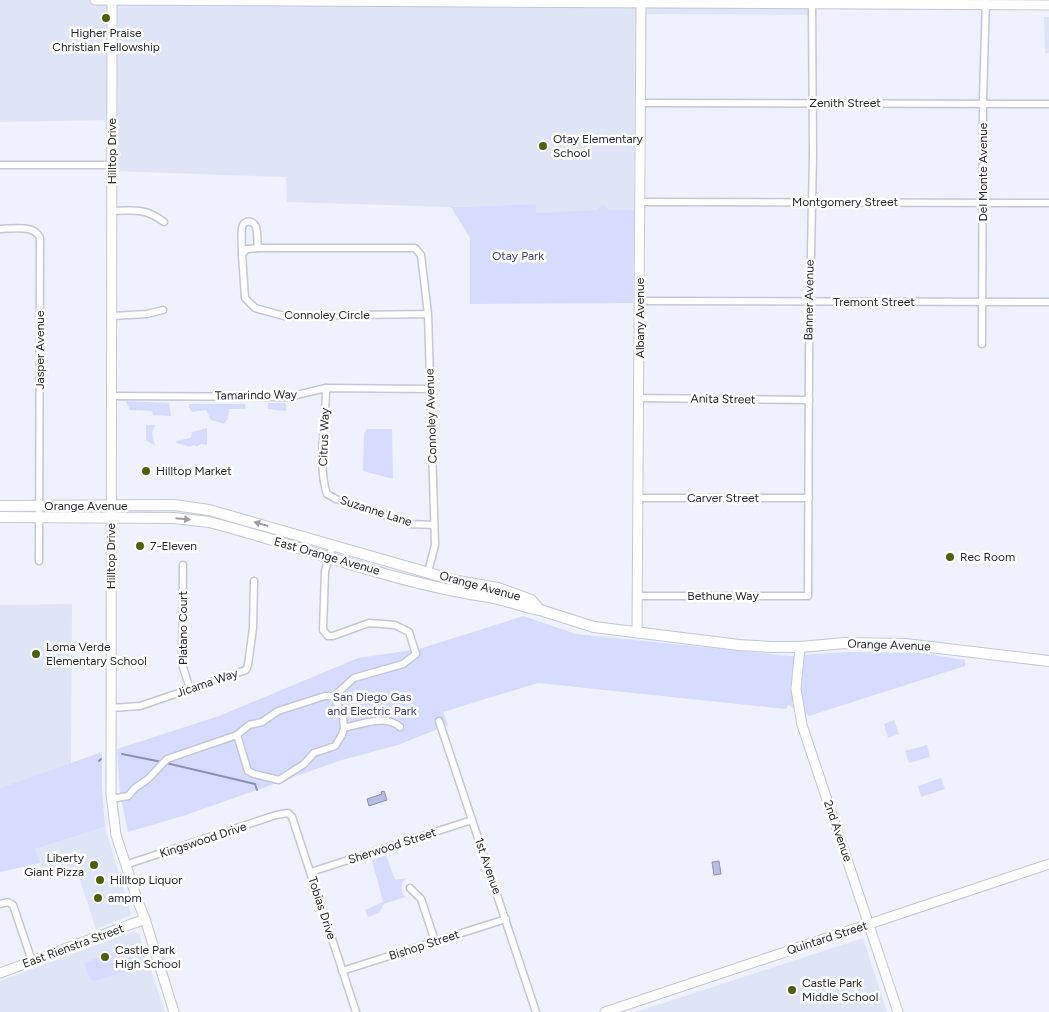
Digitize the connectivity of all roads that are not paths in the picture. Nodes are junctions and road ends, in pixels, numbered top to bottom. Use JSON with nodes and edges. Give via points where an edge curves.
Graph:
{"nodes":[{"id":1,"x":95,"y":0,"type":"edge"},
{"id":2,"x":112,"y":0,"type":"edge"},
{"id":3,"x":288,"y":0,"type":"edge"},
{"id":4,"x":465,"y":1,"type":"edge"},
{"id":5,"x":986,"y":2,"type":"edge"},
{"id":6,"x":641,"y":3,"type":"junction"},
{"id":7,"x":812,"y":4,"type":"junction"},
{"id":8,"x":1049,"y":5,"type":"edge"},
{"id":9,"x":640,"y":103,"type":"junction"},
{"id":10,"x":812,"y":103,"type":"junction"},
{"id":11,"x":983,"y":104,"type":"junction"},
{"id":12,"x":1049,"y":104,"type":"edge"},
{"id":13,"x":0,"y":165,"type":"edge"},
{"id":14,"x":112,"y":165,"type":"junction"},
{"id":15,"x":640,"y":202,"type":"junction"},
{"id":16,"x":812,"y":202,"type":"junction"},
{"id":17,"x":983,"y":202,"type":"junction"},
{"id":18,"x":1049,"y":203,"type":"edge"},
{"id":19,"x":112,"y":211,"type":"junction"},
{"id":20,"x":164,"y":222,"type":"dead end"},
{"id":21,"x":0,"y":229,"type":"edge"},
{"id":22,"x":258,"y":248,"type":"junction"},
{"id":23,"x":242,"y":254,"type":"junction"},
{"id":24,"x":640,"y":301,"type":"junction"},
{"id":25,"x":810,"y":302,"type":"junction"},
{"id":26,"x":982,"y":302,"type":"junction"},
{"id":27,"x":1049,"y":302,"type":"edge"},
{"id":28,"x":164,"y":310,"type":"dead end"},
{"id":29,"x":428,"y":314,"type":"junction"},
{"id":30,"x":112,"y":316,"type":"junction"},
{"id":31,"x":982,"y":344,"type":"dead end"},
{"id":32,"x":326,"y":388,"type":"junction"},
{"id":33,"x":430,"y":389,"type":"junction"},
{"id":34,"x":112,"y":396,"type":"junction"},
{"id":35,"x":638,"y":398,"type":"junction"},
{"id":36,"x":809,"y":400,"type":"junction"},
{"id":37,"x":324,"y":486,"type":"joint"},
{"id":38,"x":638,"y":498,"type":"junction"},
{"id":39,"x":809,"y":498,"type":"junction"},
{"id":40,"x":112,"y":505,"type":"junction"},
{"id":41,"x":0,"y":506,"type":"edge"},
{"id":42,"x":39,"y":506,"type":"junction"},
{"id":43,"x":0,"y":517,"type":"edge"},
{"id":44,"x":39,"y":517,"type":"junction"},
{"id":45,"x":111,"y":517,"type":"junction"},
{"id":46,"x":434,"y":525,"type":"junction"},
{"id":47,"x":333,"y":545,"type":"junction"},
{"id":48,"x":329,"y":557,"type":"junction"},
{"id":49,"x":38,"y":561,"type":"dead end"},
{"id":50,"x":183,"y":565,"type":"dead end"},
{"id":51,"x":428,"y":572,"type":"junction"},
{"id":52,"x":254,"y":581,"type":"dead end"},
{"id":53,"x":425,"y":585,"type":"junction"},
{"id":54,"x":638,"y":596,"type":"junction"},
{"id":55,"x":808,"y":596,"type":"joint"},
{"id":56,"x":540,"y":610,"type":"junction"},
{"id":57,"x":637,"y":633,"type":"junction"},
{"id":58,"x":800,"y":647,"type":"junction"},
{"id":59,"x":1049,"y":661,"type":"edge"},
{"id":60,"x":190,"y":689,"type":"junction"},
{"id":61,"x":334,"y":696,"type":"junction"},
{"id":62,"x":111,"y":708,"type":"junction"},
{"id":63,"x":438,"y":721,"type":"dead end"},
{"id":64,"x":400,"y":727,"type":"dead end"},
{"id":65,"x":344,"y":728,"type":"junction"},
{"id":66,"x":237,"y":735,"type":"junction"},
{"id":67,"x":111,"y":799,"type":"junction"},
{"id":68,"x":280,"y":814,"type":"joint"},
{"id":69,"x":472,"y":820,"type":"junction"},
{"id":70,"x":1049,"y":864,"type":"edge"},
{"id":71,"x":125,"y":865,"type":"junction"},
{"id":72,"x":311,"y":872,"type":"junction"},
{"id":73,"x":410,"y":888,"type":"dead end"},
{"id":74,"x":0,"y":904,"type":"edge"},
{"id":75,"x":145,"y":919,"type":"junction"},
{"id":76,"x":506,"y":919,"type":"junction"},
{"id":77,"x":869,"y":924,"type":"junction"},
{"id":78,"x":435,"y":941,"type":"junction"},
{"id":79,"x":32,"y":961,"type":"junction"},
{"id":80,"x":342,"y":971,"type":"junction"},
{"id":81,"x":0,"y":973,"type":"edge"},
{"id":82,"x":174,"y":1012,"type":"edge"},
{"id":83,"x":356,"y":1012,"type":"edge"},
{"id":84,"x":536,"y":1012,"type":"edge"},
{"id":85,"x":605,"y":1012,"type":"edge"},
{"id":86,"x":898,"y":1012,"type":"edge"}],
"edges":[{"from":1,"to":2,"type":"main road"},
{"from":2,"to":3,"type":"main road"},
{"from":2,"to":14,"type":"main road","name":"Hilltop Drive"},
{"from":3,"to":4,"type":"main road"},
{"from":4,"to":6,"type":"main road"},
{"from":5,"to":7,"type":"main road"},
{"from":5,"to":8,"type":"main road"},
{"from":5,"to":11,"type":"street","name":"Del Monte Avenue"},
{"from":6,"to":7,"type":"main road"},
{"from":6,"to":9,"type":"main road","name":"Albany Avenue"},
{"from":7,"to":10,"type":"street","name":"Banner Avenue"},
{"from":9,"to":10,"type":"street","name":"Zenith Street"},
{"from":9,"to":15,"type":"main road","name":"Albany Avenue"},
{"from":10,"to":11,"type":"street","name":"Zenith Street"},
{"from":10,"to":16,"type":"street","name":"Banner Avenue"},
{"from":11,"to":12,"type":"street","name":"Zenith Street"},
{"from":11,"to":17,"type":"street","name":"Del Monte Avenue"},
{"from":13,"to":14,"type":"street"},
{"from":14,"to":19,"type":"main road","name":"Hilltop Drive"},
{"from":15,"to":16,"type":"street","name":"Montgomery Street"},
{"from":15,"to":24,"type":"main road","name":"Albany Avenue"},
{"from":16,"to":17,"type":"street","name":"Montgomery Street"},
{"from":16,"to":25,"type":"street","name":"Banner Avenue"},
{"from":17,"to":18,"type":"street","name":"Montgomery Street"},
{"from":17,"to":26,"type":"street","name":"Del Monte Avenue"},
{"from":19,"to":20,"type":"street","via":[[143,211]]},
{"from":19,"to":30,"type":"main road","name":"Hilltop Drive"},
{"from":21,"to":42,"type":"street","name":"Jasper Avenue","via":[[32,229],[40,238]]},
{"from":22,"to":23,"type":"street","via":[[247,249]]},
{"from":22,"to":23,"type":"street","name":"Connoley Circle","via":[[255,225],[247,222],[242,228]]},
{"from":22,"to":29,"type":"street","name":"Connoley Avenue","via":[[414,248],[422,260]]},
{"from":23,"to":29,"type":"street","name":"Connoley Circle","via":[[245,298],[255,308],[284,316]]},
{"from":24,"to":25,"type":"street","name":"Tremont Street"},
{"from":24,"to":35,"type":"main road","name":"Albany Avenue"},
{"from":25,"to":26,"type":"street","name":"Tremont Street"},
{"from":25,"to":36,"type":"street","name":"Banner Avenue"},
{"from":26,"to":27,"type":"street","name":"Tremont Street"},
{"from":26,"to":31,"type":"street","name":"Del Monte Avenue"},
{"from":28,"to":30,"type":"street"},
{"from":29,"to":33,"type":"street","name":"Connoley Avenue"},
{"from":30,"to":34,"type":"main road","name":"Hilltop Drive"},
{"from":32,"to":33,"type":"street","name":"Tamarindo Way"},
{"from":32,"to":34,"type":"street","name":"Tamarindo Way","via":[[288,397]]},
{"from":32,"to":37,"type":"street","name":"Citrus Way"},
{"from":33,"to":46,"type":"street","name":"Connoley Avenue"},
{"from":34,"to":40,"type":"main road","name":"Hilltop Drive"},
{"from":35,"to":36,"type":"street","name":"Anita Street"},
{"from":35,"to":38,"type":"main road","name":"Albany Avenue"},
{"from":36,"to":39,"type":"street","name":"Banner Avenue"},
{"from":37,"to":46,"type":"street","name":"Suzanne Lane","via":[[327,494],[336,499],[410,524]]},
{"from":38,"to":39,"type":"street","name":"Carver Street"},
{"from":38,"to":54,"type":"main road","name":"Albany Avenue"},
{"from":39,"to":55,"type":"street","name":"Banner Avenue"},
{"from":40,"to":42,"type":"main road","name":"Orange Avenue"},
{"from":40,"to":45,"type":"main road","name":"Hilltop Drive"},
{"from":47,"to":40,"type":"main road","name":"Orange Avenue","one_way":true,"via":[[210,510],[174,505]]},
{"from":41,"to":42,"type":"main road","name":"Orange Avenue"},
{"from":42,"to":44,"type":"street","name":"Jasper Avenue"},
{"from":43,"to":44,"type":"main road","name":"Orange Avenue"},
{"from":44,"to":45,"type":"main road","name":"Orange Avenue"},
{"from":44,"to":49,"type":"street","name":"Jasper Avenue"},
{"from":45,"to":48,"type":"main road","name":"East Orange Avenue","one_way":true,"via":[[210,522]]},
{"from":45,"to":62,"type":"main road","name":"Hilltop Drive"},
{"from":46,"to":51,"type":"street","name":"Connoley Avenue","via":[[435,545]]},
{"from":47,"to":48,"type":"street"},
{"from":47,"to":51,"type":"main road","name":"Orange Avenue"},
{"from":48,"to":53,"type":"main road","name":"East Orange Avenue"},
{"from":48,"to":61,"type":"street","via":[[325,571],[323,630],[328,636],[369,623],[395,624],[409,632],[416,654],[398,666],[354,678]]},
{"from":50,"to":60,"type":"street","name":"Platano Court","via":[[182,664]]},
{"from":51,"to":53,"type":"main road"},
{"from":51,"to":56,"type":"main road","name":"Orange Avenue","via":[[498,588],[531,600]]},
{"from":52,"to":60,"type":"street","name":"Jicama Way","via":[[253,628],[246,670]]},
{"from":53,"to":56,"type":"main road","name":"East Orange Avenue"},
{"from":54,"to":55,"type":"street","name":"Bethune Way"},
{"from":54,"to":57,"type":"main road","name":"Albany Avenue"},
{"from":56,"to":57,"type":"main road","name":"Orange Avenue","via":[[594,628]]},
{"from":57,"to":58,"type":"main road","name":"Orange Avenue","via":[[739,645]]},
{"from":58,"to":59,"type":"main road","name":"Orange Avenue","via":[[845,643],[905,644]]},
{"from":58,"to":77,"type":"main road","name":"2nd Avenue","via":[[796,689],[802,725]]},
{"from":60,"to":62,"type":"street","name":"Jicama Way","via":[[140,706]]},
{"from":61,"to":65,"type":"street"},
{"from":61,"to":66,"type":"street","via":[[278,712]]},
{"from":62,"to":67,"type":"main road","name":"Hilltop Drive"},
{"from":63,"to":69,"type":"street","name":"1st Avenue"},
{"from":64,"to":65,"type":"street","via":[[394,722],[375,721]]},
{"from":65,"to":66,"type":"street","via":[[335,746],[314,754],[279,780],[248,771]]},
{"from":66,"to":67,"type":"street","via":[[167,759],[128,796]]},
{"from":67,"to":71,"type":"main road","name":"Hilltop Drive","via":[[116,835]]},
{"from":68,"to":71,"type":"street","name":"Kingswood Drive"},
{"from":68,"to":72,"type":"street","name":"Tobias Drive","via":[[288,813],[292,817]]},
{"from":69,"to":72,"type":"street","name":"Sherwood Street"},
{"from":69,"to":76,"type":"street","name":"1st Avenue"},
{"from":70,"to":77,"type":"main road","name":"Quintard Street"},
{"from":71,"to":75,"type":"main road","name":"Hilltop Drive"},
{"from":72,"to":80,"type":"street","name":"Tobias Drive"},
{"from":73,"to":78,"type":"street","via":[[421,899]]},
{"from":74,"to":79,"type":"street","via":[[8,902],[14,905]]},
{"from":75,"to":79,"type":"main road","name":"East Rienstra Street"},
{"from":75,"to":82,"type":"main road","name":"Hilltop Drive"},
{"from":76,"to":78,"type":"street","name":"Bishop Street"},
{"from":76,"to":84,"type":"street","name":"1st Avenue"},
{"from":77,"to":85,"type":"main road","name":"Quintard Street"},
{"from":77,"to":86,"type":"main road","name":"2nd Avenue"},
{"from":78,"to":80,"type":"street","name":"Bishop Street"},
{"from":79,"to":81,"type":"main road","name":"East Rienstra Street"},
{"from":80,"to":83,"type":"street","name":"Tobias Drive"}]}
